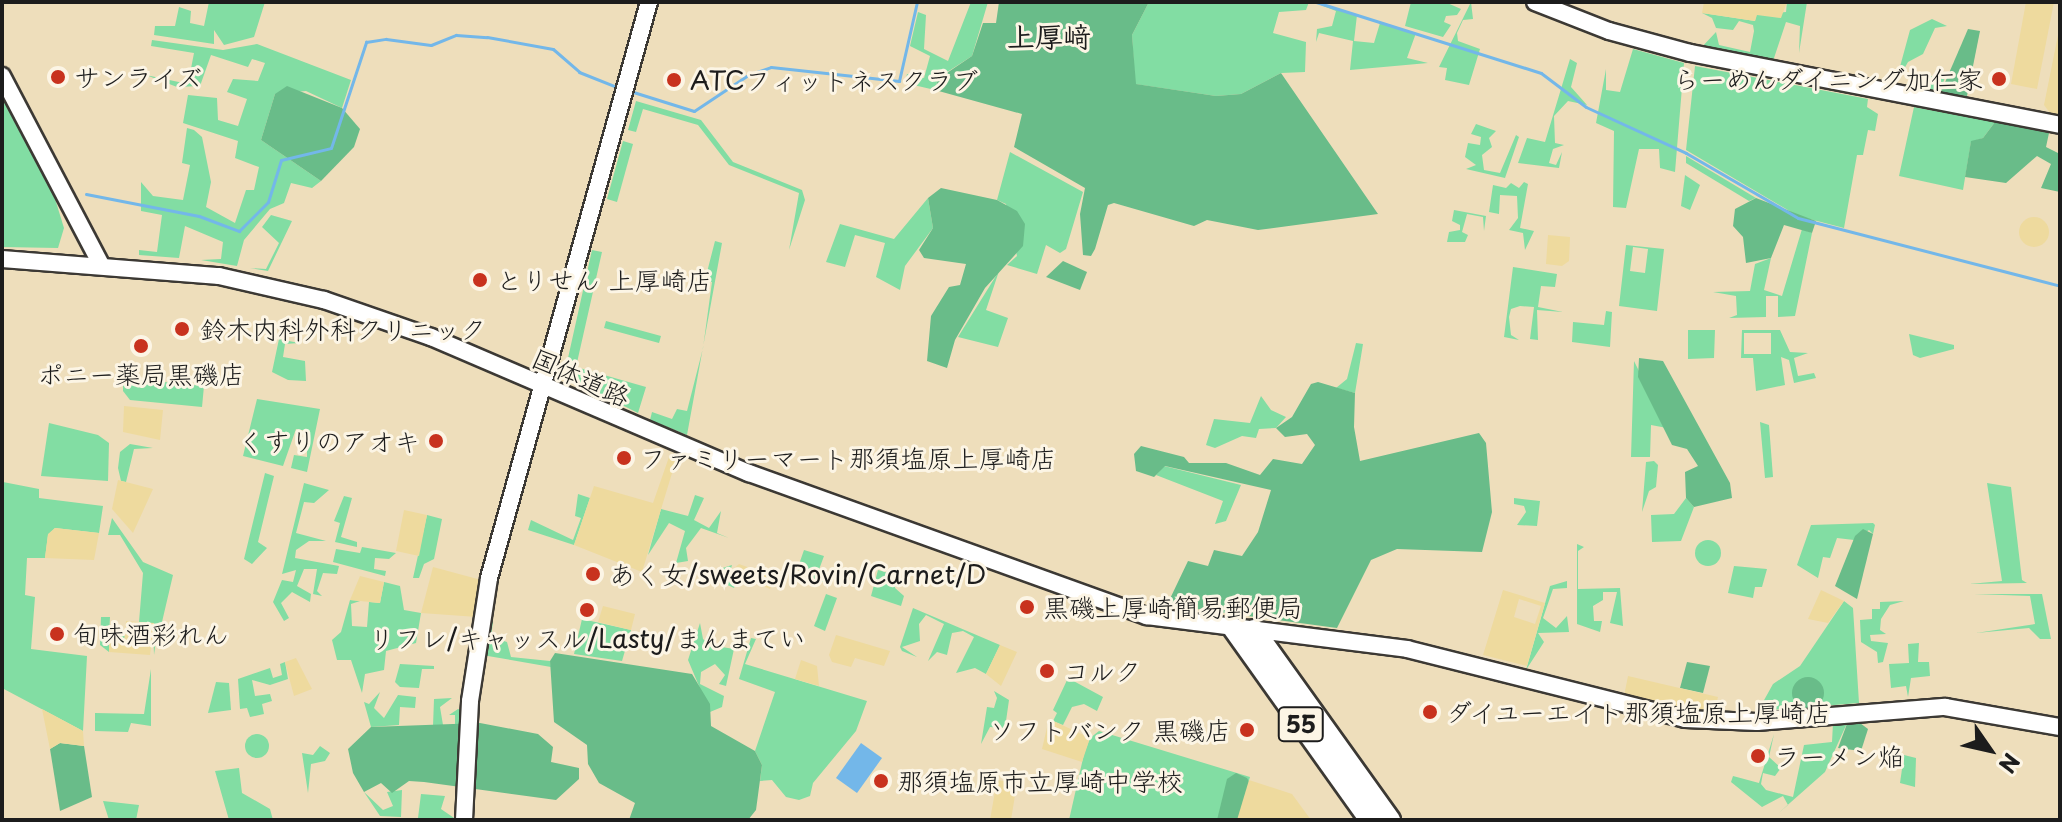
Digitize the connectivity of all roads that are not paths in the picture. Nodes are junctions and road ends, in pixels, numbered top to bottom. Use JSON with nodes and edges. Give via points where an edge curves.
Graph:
{"nodes":[{"id":1,"x":649,"y":2,"type":"edge"},
{"id":2,"x":1535,"y":2,"type":"edge"},
{"id":3,"x":2,"y":76,"type":"edge"},
{"id":4,"x":2060,"y":125,"type":"edge"},
{"id":5,"x":2,"y":259,"type":"edge"},
{"id":6,"x":100,"y":263,"type":"junction"},
{"id":7,"x":545,"y":386,"type":"junction"},
{"id":8,"x":1233,"y":628,"type":"junction"},
{"id":9,"x":1254,"y":630,"type":"junction"},
{"id":10,"x":2060,"y":727,"type":"edge"},
{"id":11,"x":464,"y":820,"type":"edge"},
{"id":12,"x":1370,"y":820,"type":"edge"},
{"id":13,"x":1390,"y":820,"type":"edge"}],
"edges":[{"from":1,"to":7,"type":"street"},
{"from":2,"to":4,"type":"street","via":[[1609,31],[1690,53]]},
{"from":3,"to":6,"type":"street"},
{"from":5,"to":6,"type":"street","name":"国体道路"},
{"from":6,"to":7,"type":"street","name":"国体道路","via":[[219,276],[301,293],[431,337]]},
{"from":7,"to":8,"type":"street","name":"国体道路","via":[[749,473],[1124,610]]},
{"from":7,"to":11,"type":"street","via":[[502,527],[476,645]]},
{"from":8,"to":9,"type":"street","name":"国体道路"},
{"from":8,"to":12,"type":"main road","number":"55"},
{"from":9,"to":10,"type":"street","name":"国体道路","via":[[1407,649],[1685,719],[1757,722],[1945,707]]},
{"from":9,"to":13,"type":"main road","number":"55"}]}
